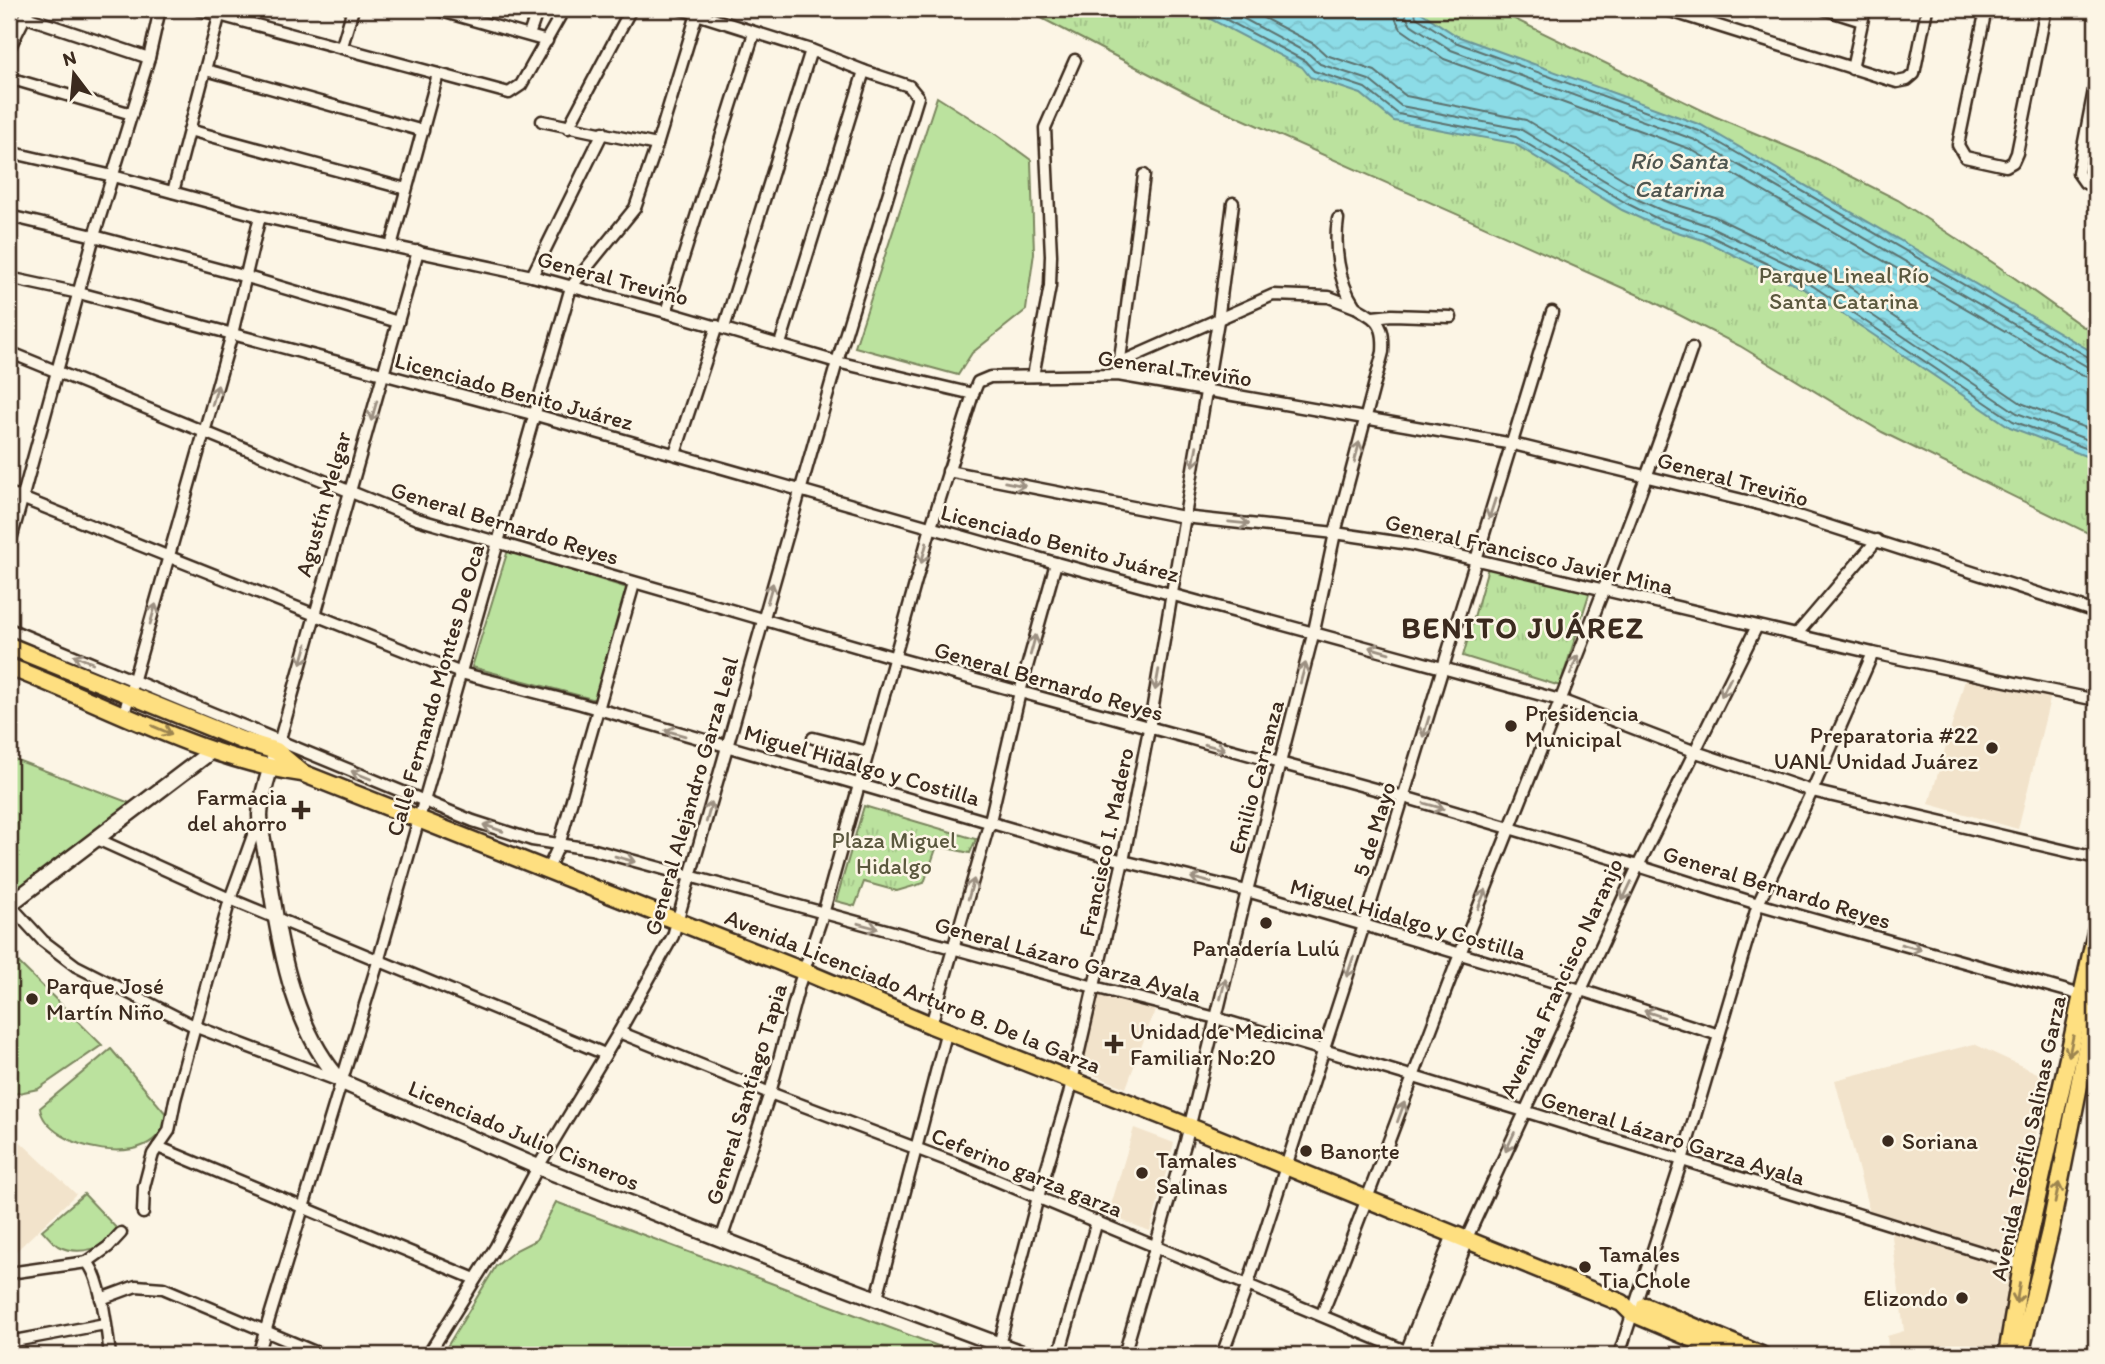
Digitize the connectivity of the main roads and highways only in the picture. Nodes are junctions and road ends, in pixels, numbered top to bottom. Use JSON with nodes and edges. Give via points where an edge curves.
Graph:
{"nodes":[{"id":1,"x":9,"y":646,"type":"edge"},
{"id":2,"x":9,"y":667,"type":"edge"},
{"id":3,"x":180,"y":715,"type":"junction"},
{"id":4,"x":223,"y":718,"type":"road end"},
{"id":5,"x":302,"y":773,"type":"junction"},
{"id":6,"x":2096,"y":932,"type":"edge"},
{"id":7,"x":2092,"y":998,"type":"edge"},
{"id":8,"x":2031,"y":1227,"type":"junction"},
{"id":9,"x":2050,"y":1231,"type":"junction"},
{"id":10,"x":1630,"y":1306,"type":"junction"},
{"id":11,"x":2010,"y":1352,"type":"edge"},
{"id":12,"x":1731,"y":1355,"type":"edge"},
{"id":13,"x":1761,"y":1355,"type":"edge"}],
"edges":[{"from":1,"to":3,"type":"main road","name":"Avenida Licenciado Arturo B. De la Garza","via":[[132,687]]},
{"from":2,"to":5,"type":"main road","name":"Avenida Licenciado Arturo B. De la Garza","one_way":true,"via":[[213,750],[270,769]]},
{"from":3,"to":4,"type":"main road"},
{"from":3,"to":5,"type":"main road","name":"Avenida Licenciado Arturo B. De la Garza","via":[[241,740],[278,747]]},
{"from":5,"to":10,"type":"main road","name":"Avenida Licenciado Arturo B. De la Garza"},
{"from":6,"to":7,"type":"main road","name":"Avenida Teófilo Salinas Garza"},
{"from":7,"to":8,"type":"main road","name":"Avenida Teófilo Salinas Garza","one_way":true},
{"from":9,"to":7,"type":"main road","name":"Avenida Teófilo Salinas Garza","one_way":true},
{"from":8,"to":9,"type":"main road"},
{"from":8,"to":11,"type":"main road","name":"Avenida Teófilo Salinas Garza","one_way":true},
{"from":9,"to":11,"type":"main road","name":"Avenida Teófilo Salinas Garza"},
{"from":10,"to":12,"type":"main road","name":"Avenida Licenciado Arturo B. De la Garza"},
{"from":10,"to":13,"type":"main road","name":"Avenida Licenciado Arturo B. De la Garza"}]}
